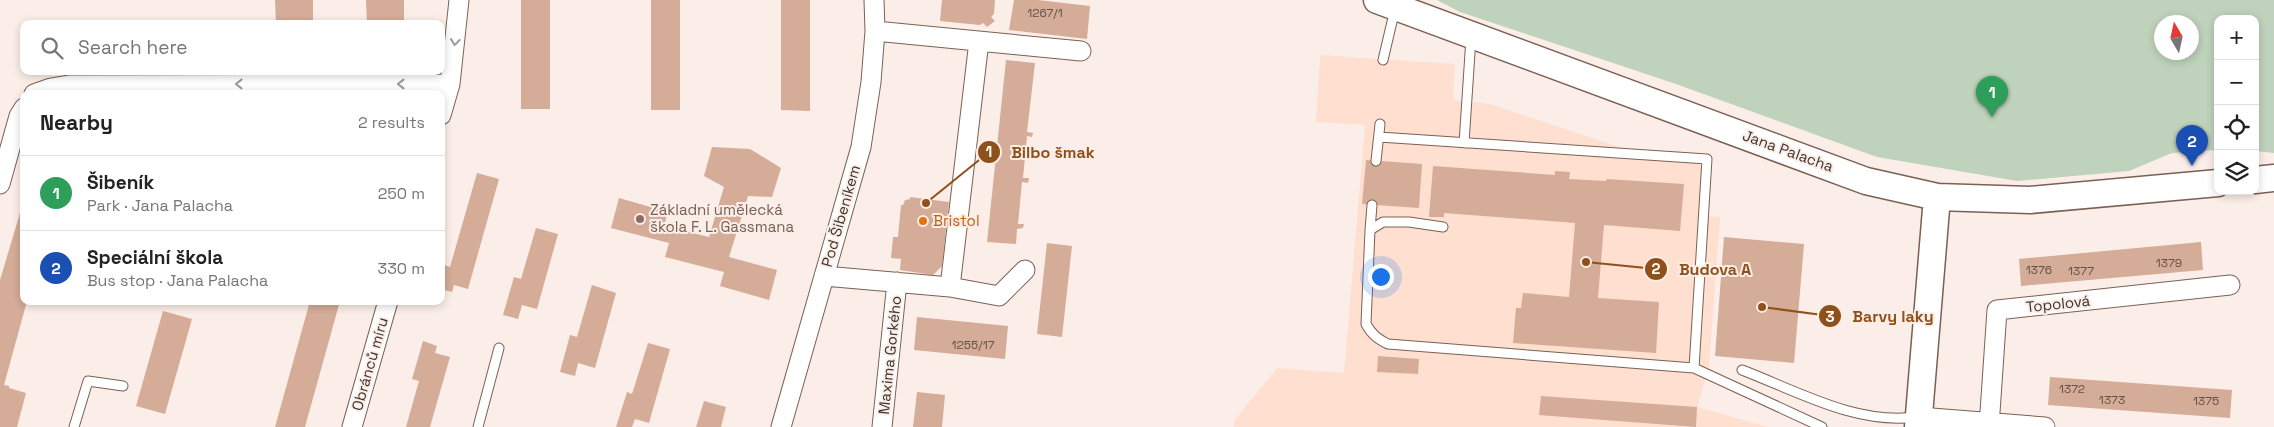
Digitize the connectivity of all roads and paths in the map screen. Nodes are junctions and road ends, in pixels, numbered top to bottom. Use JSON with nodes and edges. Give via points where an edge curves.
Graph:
{"nodes":[{"id":1,"x":459,"y":0,"type":"edge"},
{"id":2,"x":874,"y":0,"type":"edge"},
{"id":3,"x":1386,"y":3,"type":"edge"},
{"id":4,"x":875,"y":31,"type":"junction"},
{"id":5,"x":1472,"y":35,"type":"junction"},
{"id":6,"x":979,"y":41,"type":"junction"},
{"id":7,"x":1081,"y":51,"type":"dead end"},
{"id":8,"x":1383,"y":60,"type":"dead end"},
{"id":9,"x":450,"y":84,"type":"junction"},
{"id":10,"x":45,"y":90,"type":"edge"},
{"id":11,"x":445,"y":101,"type":"edge"},
{"id":12,"x":20,"y":115,"type":"edge"},
{"id":13,"x":1380,"y":124,"type":"dead end"},
{"id":14,"x":1379,"y":137,"type":"junction"},
{"id":15,"x":1464,"y":143,"type":"junction"},
{"id":16,"x":1376,"y":161,"type":"dead end"},
{"id":17,"x":2274,"y":178,"type":"edge"},
{"id":18,"x":2259,"y":180,"type":"edge"},
{"id":19,"x":2214,"y":183,"type":"edge"},
{"id":20,"x":0,"y":184,"type":"edge"},
{"id":21,"x":1937,"y":197,"type":"junction"},
{"id":22,"x":1372,"y":205,"type":"dead end"},
{"id":23,"x":1443,"y":227,"type":"dead end"},
{"id":24,"x":1370,"y":230,"type":"junction"},
{"id":25,"x":1025,"y":270,"type":"dead end"},
{"id":26,"x":824,"y":276,"type":"junction"},
{"id":27,"x":897,"y":282,"type":"junction"},
{"id":28,"x":2230,"y":284,"type":"dead end"},
{"id":29,"x":950,"y":287,"type":"junction"},
{"id":30,"x":387,"y":305,"type":"edge"},
{"id":31,"x":499,"y":348,"type":"dead end"},
{"id":32,"x":1694,"y":368,"type":"junction"},
{"id":33,"x":1742,"y":370,"type":"dead end"},
{"id":34,"x":123,"y":386,"type":"dead end"},
{"id":35,"x":1919,"y":422,"type":"edge"},
{"id":36,"x":1989,"y":424,"type":"edge"},
{"id":37,"x":74,"y":427,"type":"edge"},
{"id":38,"x":352,"y":427,"type":"edge"},
{"id":39,"x":478,"y":427,"type":"edge"},
{"id":40,"x":781,"y":427,"type":"edge"},
{"id":41,"x":882,"y":427,"type":"edge"},
{"id":42,"x":1822,"y":427,"type":"edge"},
{"id":43,"x":2045,"y":427,"type":"edge"}],
"edges":[{"from":1,"to":9,"type":"street","one_way":true},
{"from":2,"to":4,"type":"street","name":"Pod Šibeníkem"},
{"from":3,"to":5,"type":"street","name":"Jana Palacha"},
{"from":3,"to":8,"type":"lane"},
{"from":4,"to":6,"type":"street"},
{"from":4,"to":26,"type":"street","name":"Pod Šibeníkem","via":[[861,147]]},
{"from":5,"to":15,"type":"lane"},
{"from":5,"to":21,"type":"street","name":"Jana Palacha","via":[[1866,180]]},
{"from":6,"to":7,"type":"street"},
{"from":6,"to":29,"type":"street"},
{"from":9,"to":10,"type":"street","one_way":true,"via":[[69,85]]},
{"from":9,"to":11,"type":"street"},
{"from":12,"to":20,"type":"street"},
{"from":13,"to":14,"type":"lane"},
{"from":14,"to":15,"type":"lane"},
{"from":14,"to":16,"type":"lane"},
{"from":15,"to":32,"type":"lane","via":[[1707,159]]},
{"from":17,"to":18,"type":"street"},
{"from":19,"to":21,"type":"street","name":"Jana Palacha","via":[[2030,200]]},
{"from":21,"to":35,"type":"street"},
{"from":22,"to":24,"type":"lane"},
{"from":23,"to":24,"type":"lane","via":[[1383,222]]},
{"from":24,"to":32,"type":"lane","via":[[1366,324],[1371,333],[1388,344]]},
{"from":25,"to":29,"type":"street","name":"Maxima Gorkého","via":[[999,296]]},
{"from":26,"to":27,"type":"street","name":"Maxima Gorkého"},
{"from":26,"to":40,"type":"street","name":"Pod Šibeníkem"},
{"from":27,"to":29,"type":"street","name":"Maxima Gorkého"},
{"from":27,"to":41,"type":"street","name":"Maxima Gorkého"},
{"from":28,"to":36,"type":"street","name":"Topolová","via":[[1997,310]]},
{"from":30,"to":38,"type":"street","name":"Obránců míru"},
{"from":31,"to":39,"type":"lane"},
{"from":32,"to":42,"type":"lane"},
{"from":33,"to":35,"type":"lane","via":[[1847,412]]},
{"from":34,"to":37,"type":"lane","via":[[88,381]]},
{"from":35,"to":36,"type":"street"},
{"from":36,"to":43,"type":"street"}]}
